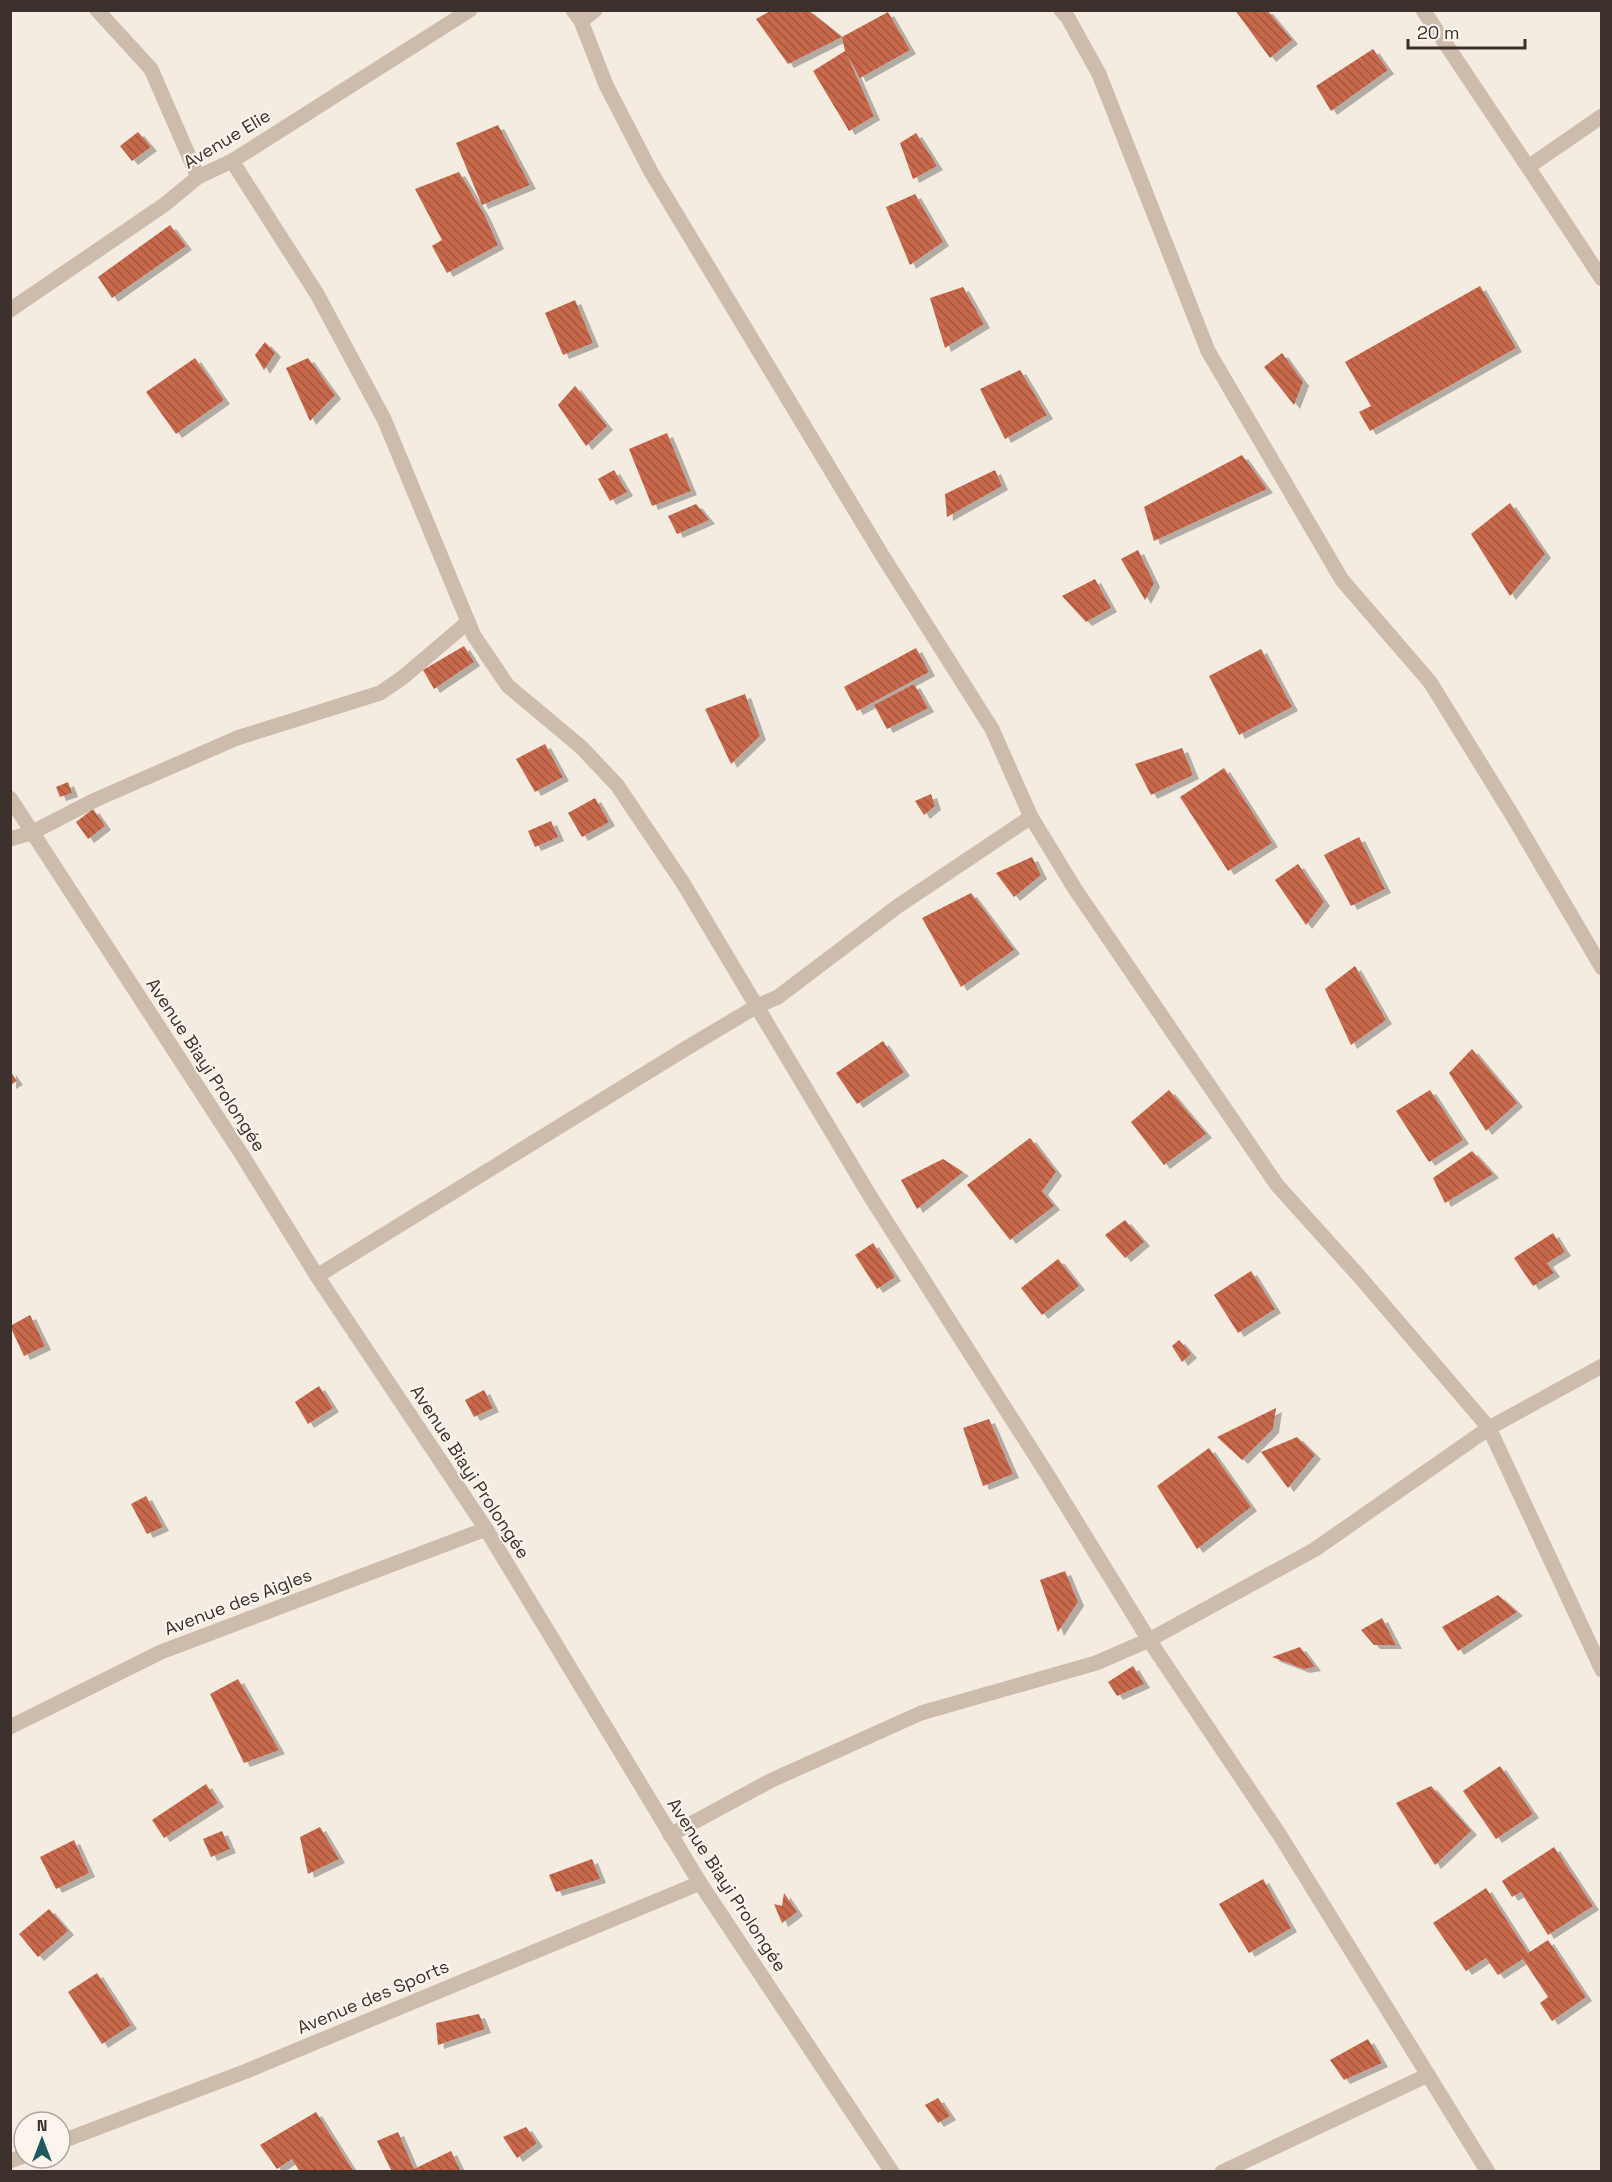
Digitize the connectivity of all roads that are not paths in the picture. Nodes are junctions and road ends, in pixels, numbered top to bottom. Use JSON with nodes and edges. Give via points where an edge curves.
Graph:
{"nodes":[{"id":1,"x":96,"y":10,"type":"edge"},
{"id":2,"x":471,"y":10,"type":"edge"},
{"id":3,"x":595,"y":10,"type":"edge"},
{"id":4,"x":1061,"y":10,"type":"edge"},
{"id":5,"x":1423,"y":10,"type":"edge"},
{"id":6,"x":577,"y":16,"type":"edge"},
{"id":7,"x":1602,"y":116,"type":"edge"},
{"id":8,"x":232,"y":161,"type":"junction"},
{"id":9,"x":1528,"y":167,"type":"junction"},
{"id":10,"x":198,"y":177,"type":"junction"},
{"id":11,"x":1602,"y":279,"type":"edge"},
{"id":12,"x":10,"y":310,"type":"edge"},
{"id":13,"x":468,"y":622,"type":"junction"},
{"id":14,"x":10,"y":798,"type":"edge"},
{"id":15,"x":1031,"y":817,"type":"junction"},
{"id":16,"x":32,"y":833,"type":"junction"},
{"id":17,"x":10,"y":839,"type":"edge"},
{"id":18,"x":1600,"y":963,"type":"edge"},
{"id":19,"x":757,"y":1006,"type":"junction"},
{"id":20,"x":317,"y":1276,"type":"junction"},
{"id":21,"x":1602,"y":1366,"type":"edge"},
{"id":22,"x":1490,"y":1428,"type":"junction"},
{"id":23,"x":486,"y":1529,"type":"junction"},
{"id":24,"x":1149,"y":1640,"type":"junction"},
{"id":25,"x":1602,"y":1670,"type":"edge"},
{"id":26,"x":10,"y":1727,"type":"edge"},
{"id":27,"x":670,"y":1835,"type":"junction"},
{"id":28,"x":700,"y":1883,"type":"junction"},
{"id":29,"x":1428,"y":2075,"type":"junction"},
{"id":30,"x":72,"y":2137,"type":"edge"},
{"id":31,"x":892,"y":2172,"type":"edge"},
{"id":32,"x":1222,"y":2172,"type":"edge"},
{"id":33,"x":1488,"y":2172,"type":"edge"}],
"edges":[{"from":1,"to":10,"type":"street","via":[[151,69]]},
{"from":2,"to":8,"type":"street","name":"Avenue Elie"},
{"from":3,"to":6,"type":"street"},
{"from":4,"to":18,"type":"street","via":[[1099,74],[1208,351],[1342,580],[1430,682]]},
{"from":5,"to":9,"type":"street"},
{"from":6,"to":15,"type":"street","via":[[606,85],[651,172],[992,729]]},
{"from":7,"to":9,"type":"street"},
{"from":8,"to":10,"type":"street","name":"Avenue Elie"},
{"from":8,"to":13,"type":"street","via":[[317,294],[384,419]]},
{"from":9,"to":11,"type":"street"},
{"from":10,"to":12,"type":"street","name":"Avenue Elie","via":[[164,205]]},
{"from":13,"to":16,"type":"street","via":[[380,693],[237,738],[95,800]]},
{"from":13,"to":19,"type":"street","via":[[508,686],[581,747],[617,785],[683,883]]},
{"from":14,"to":16,"type":"street","name":"Avenue Biayi Prolongée"},
{"from":15,"to":19,"type":"street","via":[[898,906],[778,997]]},
{"from":15,"to":22,"type":"street","via":[[1075,889],[1277,1185]]},
{"from":16,"to":17,"type":"street"},
{"from":16,"to":20,"type":"street","name":"Avenue Biayi Prolongée"},
{"from":19,"to":20,"type":"street"},
{"from":19,"to":24,"type":"street","via":[[870,1196]]},
{"from":20,"to":23,"type":"street","name":"Avenue Biayi Prolongée"},
{"from":21,"to":22,"type":"street"},
{"from":22,"to":24,"type":"street","via":[[1314,1550]]},
{"from":22,"to":25,"type":"street"},
{"from":23,"to":26,"type":"street","name":"Avenue des Aigles","via":[[161,1653]]},
{"from":23,"to":27,"type":"street","name":"Avenue Biayi Prolongée"},
{"from":24,"to":27,"type":"street","via":[[1096,1664],[921,1713],[772,1780]]},
{"from":24,"to":29,"type":"street","via":[[1281,1837]]},
{"from":27,"to":28,"type":"street","name":"Avenue Biayi Prolongée"},
{"from":28,"to":30,"type":"street","name":"Avenue des Sports","via":[[244,2072]]},
{"from":28,"to":31,"type":"street","name":"Avenue Biayi Prolongée"},
{"from":29,"to":32,"type":"street"},
{"from":29,"to":33,"type":"street"}]}
